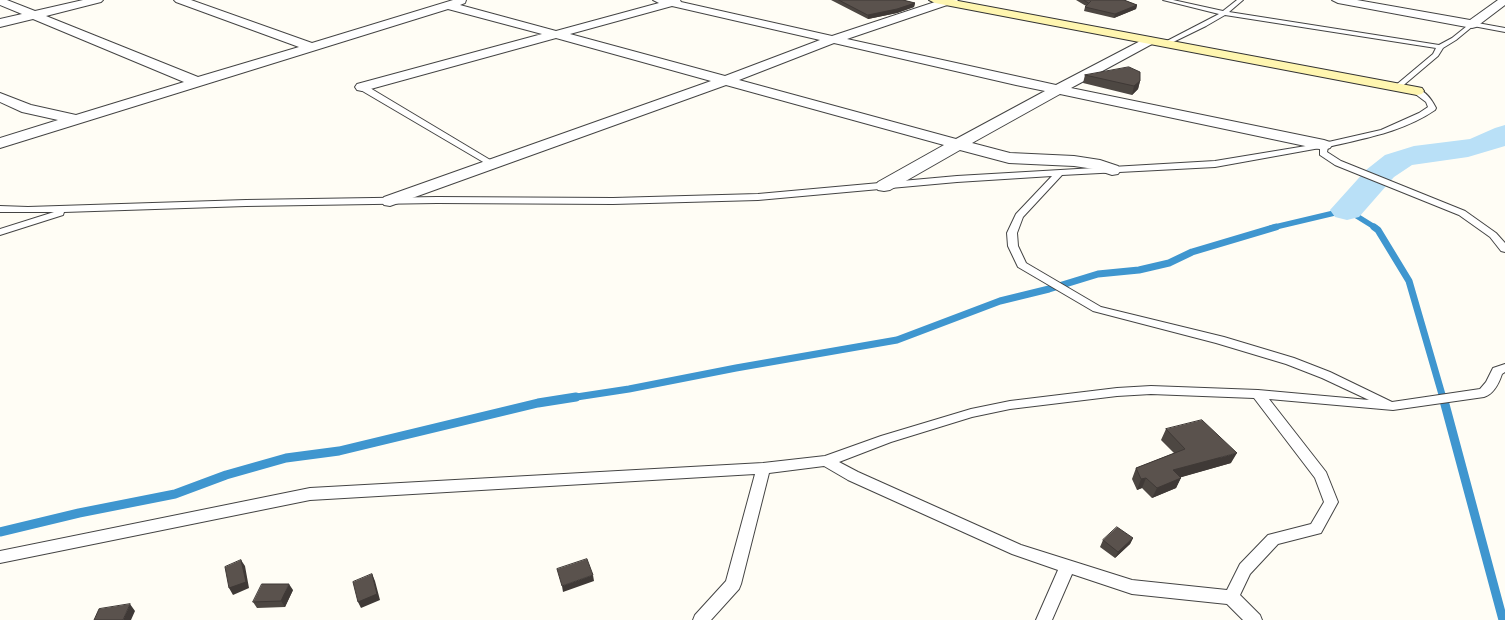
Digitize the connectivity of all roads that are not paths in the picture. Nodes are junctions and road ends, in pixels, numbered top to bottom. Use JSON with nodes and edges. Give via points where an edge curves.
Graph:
{"nodes":[{"id":1,"x":98,"y":0,"type":"edge"},
{"id":2,"x":180,"y":0,"type":"edge"},
{"id":3,"x":463,"y":0,"type":"edge"},
{"id":4,"x":1166,"y":0,"type":"edge"},
{"id":5,"x":1240,"y":0,"type":"edge"},
{"id":6,"x":1338,"y":0,"type":"edge"},
{"id":7,"x":1505,"y":0,"type":"edge"},
{"id":8,"x":0,"y":1,"type":"edge"},
{"id":9,"x":671,"y":1,"type":"edge"},
{"id":10,"x":945,"y":1,"type":"edge"},
{"id":11,"x":215,"y":2,"type":"dead end"},
{"id":12,"x":448,"y":5,"type":"junction"},
{"id":13,"x":198,"y":6,"type":"junction"},
{"id":14,"x":1223,"y":13,"type":"junction"},
{"id":15,"x":34,"y":15,"type":"junction"},
{"id":16,"x":0,"y":23,"type":"edge"},
{"id":17,"x":1472,"y":24,"type":"junction"},
{"id":18,"x":1505,"y":30,"type":"edge"},
{"id":19,"x":558,"y":35,"type":"junction"},
{"id":20,"x":835,"y":39,"type":"junction"},
{"id":21,"x":1148,"y":41,"type":"junction"},
{"id":22,"x":1165,"y":44,"type":"junction"},
{"id":23,"x":312,"y":47,"type":"junction"},
{"id":24,"x":1440,"y":47,"type":"junction"},
{"id":25,"x":726,"y":81,"type":"junction"},
{"id":26,"x":197,"y":82,"type":"junction"},
{"id":27,"x":362,"y":87,"type":"joint"},
{"id":28,"x":1399,"y":87,"type":"junction"},
{"id":29,"x":1057,"y":90,"type":"junction"},
{"id":30,"x":1417,"y":91,"type":"joint"},
{"id":31,"x":0,"y":97,"type":"edge"},
{"id":32,"x":76,"y":119,"type":"junction"},
{"id":33,"x":0,"y":143,"type":"edge"},
{"id":34,"x":958,"y":144,"type":"junction"},
{"id":35,"x":1324,"y":145,"type":"junction"},
{"id":36,"x":493,"y":164,"type":"junction"},
{"id":37,"x":1112,"y":170,"type":"junction"},
{"id":38,"x":1060,"y":173,"type":"junction"},
{"id":39,"x":884,"y":186,"type":"junction"},
{"id":40,"x":390,"y":201,"type":"junction"},
{"id":41,"x":0,"y":209,"type":"edge"},
{"id":42,"x":72,"y":209,"type":"junction"},
{"id":43,"x":0,"y":232,"type":"edge"},
{"id":44,"x":1505,"y":249,"type":"edge"},
{"id":45,"x":1505,"y":368,"type":"edge"},
{"id":46,"x":1258,"y":394,"type":"junction"},
{"id":47,"x":1393,"y":406,"type":"junction"},
{"id":48,"x":826,"y":461,"type":"junction"},
{"id":49,"x":763,"y":468,"type":"junction"},
{"id":50,"x":0,"y":557,"type":"edge"},
{"id":51,"x":1068,"y":566,"type":"junction"},
{"id":52,"x":1231,"y":597,"type":"junction"},
{"id":53,"x":701,"y":620,"type":"edge"},
{"id":54,"x":1044,"y":620,"type":"edge"},
{"id":55,"x":1254,"y":620,"type":"edge"}],
"edges":[{"from":1,"to":15,"type":"street"},
{"from":2,"to":13,"type":"street"},
{"from":3,"to":12,"type":"street"},
{"from":4,"to":14,"type":"lane"},
{"from":5,"to":14,"type":"lane"},
{"from":6,"to":17,"type":"street"},
{"from":7,"to":17,"type":"street"},
{"from":8,"to":15,"type":"street"},
{"from":9,"to":19,"type":"street"},
{"from":9,"to":20,"type":"street"},
{"from":10,"to":20,"type":"street"},
{"from":10,"to":21,"type":"street"},
{"from":11,"to":13,"type":"street"},
{"from":12,"to":19,"type":"street"},
{"from":12,"to":23,"type":"street"},
{"from":13,"to":23,"type":"street"},
{"from":14,"to":22,"type":"lane"},
{"from":14,"to":24,"type":"lane"},
{"from":15,"to":16,"type":"street"},
{"from":15,"to":26,"type":"street"},
{"from":17,"to":18,"type":"lane"},
{"from":17,"to":24,"type":"lane"},
{"from":19,"to":25,"type":"street"},
{"from":19,"to":27,"type":"street"},
{"from":20,"to":25,"type":"street"},
{"from":20,"to":29,"type":"street"},
{"from":21,"to":22,"type":"street"},
{"from":21,"to":29,"type":"street"},
{"from":22,"to":28,"type":"street"},
{"from":23,"to":26,"type":"street"},
{"from":24,"to":28,"type":"lane","via":[[1436,55]]},
{"from":25,"to":34,"type":"street"},
{"from":25,"to":36,"type":"street"},
{"from":26,"to":32,"type":"street"},
{"from":27,"to":36,"type":"lane"},
{"from":28,"to":30,"type":"street"},
{"from":29,"to":34,"type":"street"},
{"from":29,"to":35,"type":"street"},
{"from":30,"to":35,"type":"lane","via":[[1429,101],[1432,108],[1422,115],[1383,132]]},
{"from":31,"to":32,"type":"street","via":[[27,109]]},
{"from":32,"to":33,"type":"street"},
{"from":34,"to":37,"type":"street","via":[[1009,158],[1030,161],[1080,161],[1099,164]]},
{"from":34,"to":39,"type":"street"},
{"from":35,"to":37,"type":"lane","via":[[1215,164]]},
{"from":35,"to":44,"type":"lane","via":[[1323,153],[1338,164],[1462,213],[1493,235]]},
{"from":36,"to":40,"type":"street"},
{"from":37,"to":38,"type":"lane"},
{"from":38,"to":39,"type":"lane"},
{"from":38,"to":47,"type":"lane","via":[[1019,216],[1012,233],[1013,246],[1022,265],[1097,309],[1213,338],[1290,361]]},
{"from":39,"to":40,"type":"lane","via":[[758,197]]},
{"from":40,"to":42,"type":"lane"},
{"from":41,"to":42,"type":"lane"},
{"from":42,"to":43,"type":"lane"},
{"from":45,"to":47,"type":"lane","via":[[1497,371],[1492,384],[1484,393]]},
{"from":46,"to":47,"type":"lane"},
{"from":46,"to":48,"type":"lane","via":[[1151,390],[1010,405],[886,439]]},
{"from":46,"to":52,"type":"lane","via":[[1321,476],[1331,502],[1316,529],[1273,539],[1245,569]]},
{"from":48,"to":49,"type":"lane"},
{"from":48,"to":51,"type":"lane","via":[[853,476],[1017,550]]},
{"from":49,"to":50,"type":"lane","via":[[310,494]]},
{"from":49,"to":53,"type":"lane","via":[[733,584]]},
{"from":51,"to":52,"type":"lane","via":[[1132,587]]},
{"from":51,"to":54,"type":"lane"},
{"from":52,"to":55,"type":"lane"}]}
